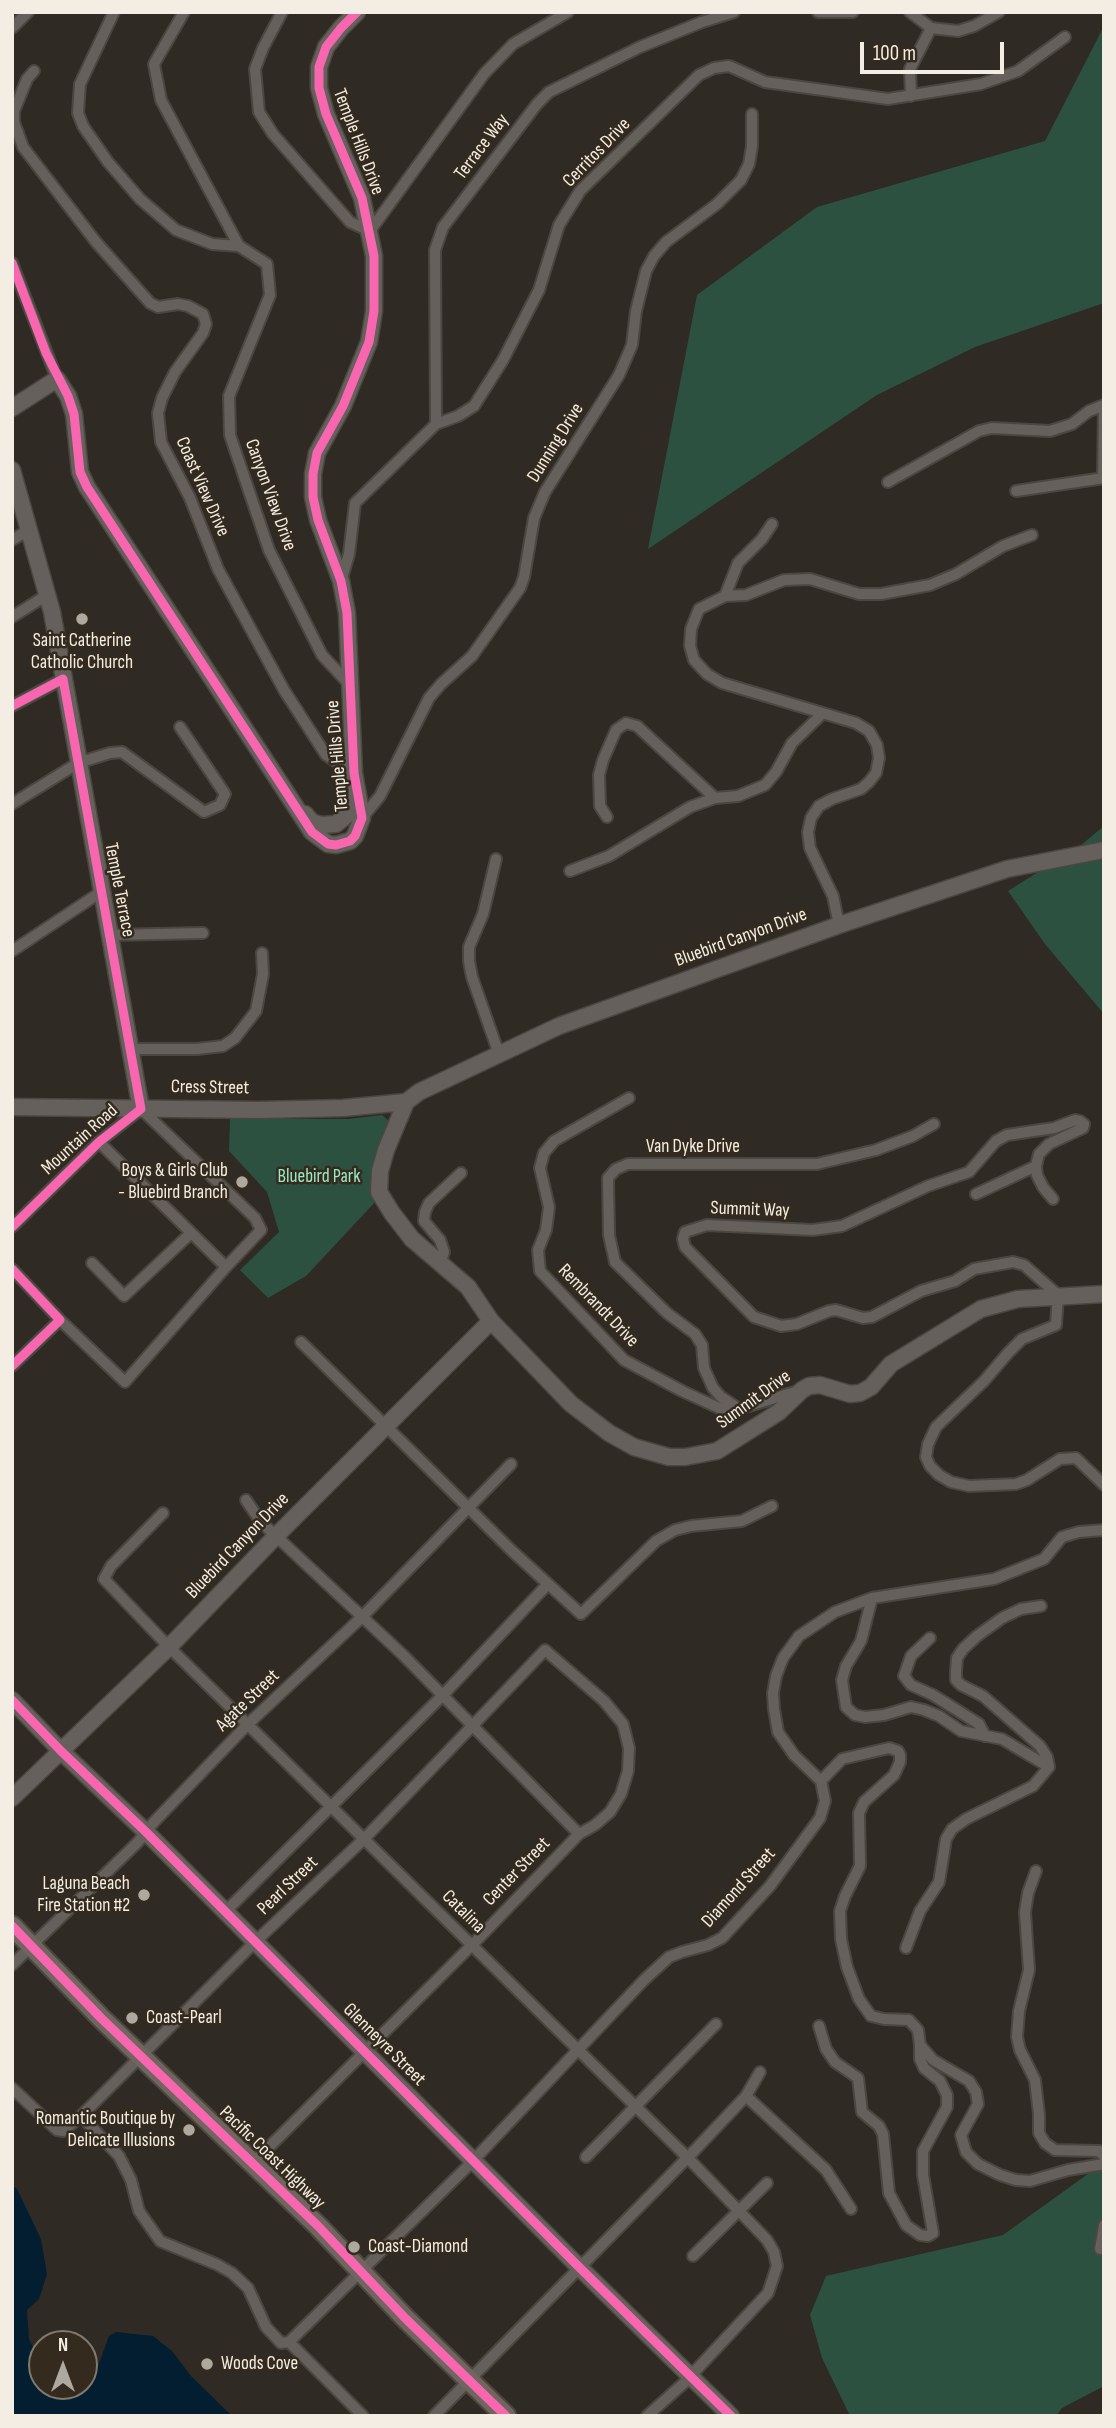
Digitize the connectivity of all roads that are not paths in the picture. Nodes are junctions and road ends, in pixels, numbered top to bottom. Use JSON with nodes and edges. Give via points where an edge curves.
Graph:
{"nodes":[{"id":1,"x":28,"y":12,"type":"edge"},
{"id":2,"x":114,"y":12,"type":"edge"},
{"id":3,"x":184,"y":12,"type":"edge"},
{"id":4,"x":282,"y":12,"type":"edge"},
{"id":5,"x":358,"y":12,"type":"edge"},
{"id":6,"x":568,"y":12,"type":"edge"},
{"id":7,"x":734,"y":12,"type":"edge"},
{"id":8,"x":818,"y":12,"type":"edge"},
{"id":9,"x":853,"y":12,"type":"edge"},
{"id":10,"x":910,"y":12,"type":"edge"},
{"id":11,"x":999,"y":12,"type":"edge"},
{"id":12,"x":12,"y":27,"type":"edge"},
{"id":13,"x":931,"y":28,"type":"junction"},
{"id":14,"x":1065,"y":37,"type":"dead end"},
{"id":15,"x":34,"y":71,"type":"dead end"},
{"id":16,"x":911,"y":96,"type":"junction"},
{"id":17,"x":752,"y":114,"type":"dead end"},
{"id":18,"x":370,"y":231,"type":"junction"},
{"id":19,"x":239,"y":246,"type":"junction"},
{"id":20,"x":12,"y":263,"type":"edge"},
{"id":21,"x":57,"y":379,"type":"junction"},
{"id":22,"x":1104,"y":407,"type":"edge"},
{"id":23,"x":12,"y":408,"type":"edge"},
{"id":24,"x":436,"y":424,"type":"junction"},
{"id":25,"x":12,"y":470,"type":"edge"},
{"id":26,"x":1103,"y":478,"type":"edge"},
{"id":27,"x":888,"y":482,"type":"dead end"},
{"id":28,"x":1016,"y":491,"type":"dead end"},
{"id":29,"x":772,"y":524,"type":"dead end"},
{"id":30,"x":30,"y":529,"type":"junction"},
{"id":31,"x":1032,"y":535,"type":"dead end"},
{"id":32,"x":12,"y":540,"type":"edge"},
{"id":33,"x":341,"y":580,"type":"junction"},
{"id":34,"x":47,"y":595,"type":"junction"},
{"id":35,"x":725,"y":596,"type":"junction"},
{"id":36,"x":12,"y":617,"type":"edge"},
{"id":37,"x":63,"y":679,"type":"junction"},
{"id":38,"x":349,"y":684,"type":"junction"},
{"id":39,"x":12,"y":706,"type":"edge"},
{"id":40,"x":823,"y":713,"type":"junction"},
{"id":41,"x":180,"y":727,"type":"dead end"},
{"id":42,"x":78,"y":763,"type":"junction"},
{"id":43,"x":354,"y":773,"type":"junction"},
{"id":44,"x":357,"y":794,"type":"junction"},
{"id":45,"x":380,"y":796,"type":"junction"},
{"id":46,"x":715,"y":798,"type":"junction"},
{"id":47,"x":12,"y":804,"type":"edge"},
{"id":48,"x":298,"y":808,"type":"junction"},
{"id":49,"x":607,"y":817,"type":"dead end"},
{"id":50,"x":362,"y":818,"type":"junction"},
{"id":51,"x":1104,"y":850,"type":"edge"},
{"id":52,"x":496,"y":859,"type":"dead end"},
{"id":53,"x":570,"y":870,"type":"dead end"},
{"id":54,"x":101,"y":892,"type":"junction"},
{"id":55,"x":839,"y":925,"type":"junction"},
{"id":56,"x":203,"y":933,"type":"dead end"},
{"id":57,"x":110,"y":935,"type":"junction"},
{"id":58,"x":12,"y":951,"type":"edge"},
{"id":59,"x":262,"y":953,"type":"dead end"},
{"id":60,"x":130,"y":1049,"type":"junction"},
{"id":61,"x":499,"y":1054,"type":"junction"},
{"id":62,"x":629,"y":1098,"type":"dead end"},
{"id":63,"x":407,"y":1102,"type":"junction"},
{"id":64,"x":12,"y":1107,"type":"edge"},
{"id":65,"x":141,"y":1109,"type":"junction"},
{"id":66,"x":934,"y":1124,"type":"dead end"},
{"id":67,"x":99,"y":1142,"type":"junction"},
{"id":68,"x":1036,"y":1166,"type":"junction"},
{"id":69,"x":461,"y":1173,"type":"dead end"},
{"id":70,"x":976,"y":1194,"type":"dead end"},
{"id":71,"x":1053,"y":1199,"type":"dead end"},
{"id":72,"x":12,"y":1227,"type":"edge"},
{"id":73,"x":191,"y":1233,"type":"junction"},
{"id":74,"x":92,"y":1263,"type":"dead end"},
{"id":75,"x":440,"y":1263,"type":"junction"},
{"id":76,"x":226,"y":1267,"type":"junction"},
{"id":77,"x":12,"y":1269,"type":"edge"},
{"id":78,"x":1104,"y":1294,"type":"edge"},
{"id":79,"x":1058,"y":1295,"type":"junction"},
{"id":80,"x":60,"y":1320,"type":"junction"},
{"id":81,"x":491,"y":1321,"type":"junction"},
{"id":82,"x":301,"y":1342,"type":"dead end"},
{"id":83,"x":12,"y":1366,"type":"edge"},
{"id":84,"x":802,"y":1390,"type":"junction"},
{"id":85,"x":738,"y":1409,"type":"junction"},
{"id":86,"x":386,"y":1427,"type":"junction"},
{"id":87,"x":511,"y":1464,"type":"dead end"},
{"id":88,"x":1104,"y":1485,"type":"edge"},
{"id":89,"x":246,"y":1500,"type":"dead end"},
{"id":90,"x":772,"y":1507,"type":"dead end"},
{"id":91,"x":469,"y":1508,"type":"junction"},
{"id":92,"x":163,"y":1513,"type":"dead end"},
{"id":93,"x":1104,"y":1530,"type":"edge"},
{"id":94,"x":276,"y":1536,"type":"junction"},
{"id":95,"x":548,"y":1585,"type":"junction"},
{"id":96,"x":872,"y":1598,"type":"junction"},
{"id":97,"x":1041,"y":1606,"type":"dead end"},
{"id":98,"x":362,"y":1617,"type":"junction"},
{"id":99,"x":930,"y":1638,"type":"dead end"},
{"id":100,"x":169,"y":1647,"type":"junction"},
{"id":101,"x":545,"y":1650,"type":"joint"},
{"id":102,"x":443,"y":1695,"type":"junction"},
{"id":103,"x":12,"y":1700,"type":"edge"},
{"id":104,"x":248,"y":1724,"type":"junction"},
{"id":105,"x":473,"y":1726,"type":"junction"},
{"id":106,"x":985,"y":1736,"type":"junction"},
{"id":107,"x":61,"y":1751,"type":"junction"},
{"id":108,"x":1049,"y":1767,"type":"junction"},
{"id":109,"x":821,"y":1781,"type":"junction"},
{"id":110,"x":12,"y":1798,"type":"edge"},
{"id":111,"x":331,"y":1805,"type":"junction"},
{"id":112,"x":146,"y":1832,"type":"junction"},
{"id":113,"x":579,"y":1833,"type":"junction"},
{"id":114,"x":365,"y":1838,"type":"junction"},
{"id":115,"x":1036,"y":1871,"type":"dead end"},
{"id":116,"x":225,"y":1912,"type":"junction"},
{"id":117,"x":12,"y":1926,"type":"edge"},
{"id":118,"x":256,"y":1941,"type":"junction"},
{"id":119,"x":472,"y":1945,"type":"junction"},
{"id":120,"x":32,"y":1946,"type":"junction"},
{"id":121,"x":906,"y":1948,"type":"dead end"},
{"id":122,"x":12,"y":1965,"type":"edge"},
{"id":123,"x":716,"y":2024,"type":"dead end"},
{"id":124,"x":819,"y":2026,"type":"dead end"},
{"id":125,"x":920,"y":2045,"type":"junction"},
{"id":126,"x":365,"y":2051,"type":"junction"},
{"id":127,"x":578,"y":2052,"type":"junction"},
{"id":128,"x":142,"y":2057,"type":"junction"},
{"id":129,"x":760,"y":2071,"type":"dead end"},
{"id":130,"x":12,"y":2088,"type":"edge"},
{"id":131,"x":746,"y":2096,"type":"junction"},
{"id":132,"x":635,"y":2106,"type":"junction"},
{"id":133,"x":81,"y":2116,"type":"junction"},
{"id":134,"x":1104,"y":2156,"type":"edge"},
{"id":135,"x":586,"y":2157,"type":"dead end"},
{"id":136,"x":688,"y":2158,"type":"junction"},
{"id":137,"x":474,"y":2160,"type":"junction"},
{"id":138,"x":252,"y":2164,"type":"junction"},
{"id":139,"x":1104,"y":2164,"type":"edge"},
{"id":140,"x":766,"y":2183,"type":"dead end"},
{"id":141,"x":851,"y":2209,"type":"dead end"},
{"id":142,"x":739,"y":2212,"type":"junction"},
{"id":143,"x":1104,"y":2225,"type":"edge"},
{"id":144,"x":1100,"y":2249,"type":"dead end"},
{"id":145,"x":693,"y":2256,"type":"dead end"},
{"id":146,"x":580,"y":2268,"type":"junction"},
{"id":147,"x":362,"y":2271,"type":"junction"},
{"id":148,"x":289,"y":2342,"type":"junction"},
{"id":149,"x":690,"y":2376,"type":"junction"},
{"id":150,"x":469,"y":2381,"type":"junction"},
{"id":151,"x":363,"y":2416,"type":"edge"},
{"id":152,"x":434,"y":2416,"type":"edge"},
{"id":153,"x":506,"y":2416,"type":"edge"},
{"id":154,"x":647,"y":2416,"type":"edge"},
{"id":155,"x":732,"y":2416,"type":"edge"}],
"edges":[{"from":1,"to":12,"type":"street"},
{"from":2,"to":19,"type":"street","via":[[80,84],[78,113],[83,126],[141,199],[176,230],[212,244]]},
{"from":3,"to":19,"type":"street","name":"Canyon View Drive","via":[[154,64],[157,83],[161,100]]},
{"from":4,"to":18,"type":"street","via":[[255,69],[259,112],[350,222]]},
{"from":5,"to":18,"type":"street","name":"Temple Hills Drive","via":[[326,47],[319,67],[319,88],[362,198]]},
{"from":6,"to":18,"type":"street","via":[[513,44],[484,74]]},
{"from":7,"to":24,"type":"street","name":"Terrace Way","via":[[640,47],[549,92],[443,227],[435,250]]},
{"from":8,"to":9,"type":"street"},
{"from":10,"to":13,"type":"street"},
{"from":11,"to":13,"type":"street","via":[[958,31]]},
{"from":13,"to":16,"type":"street","via":[[909,69]]},
{"from":14,"to":16,"type":"street","name":"Cerritos Drive","via":[[1018,71],[981,84]]},
{"from":15,"to":43,"type":"street","name":"Coast View Drive","via":[[15,111],[23,147],[150,303],[188,306],[203,314],[203,333],[162,398],[158,413],[161,442],[190,498],[218,569],[284,690],[326,755]]},
{"from":16,"to":24,"type":"street","name":"Cerritos Drive","via":[[888,99],[765,82],[729,66],[699,75],[580,191],[559,225],[539,290],[474,406]]},
{"from":17,"to":45,"type":"street","name":"Dunning Drive","via":[[749,164],[741,180],[666,242],[646,271],[632,345],[619,375],[545,492],[534,518],[520,588],[472,656],[429,698]]},
{"from":18,"to":33,"type":"street","name":"Temple Hills Drive","via":[[375,280],[369,342],[343,406],[317,453],[313,474],[318,520]]},
{"from":19,"to":38,"type":"street","name":"Canyon View Drive","via":[[267,264],[270,295],[229,396],[230,435],[275,561],[322,655]]},
{"from":20,"to":21,"type":"street","name":"Temple Hills Drive"},
{"from":21,"to":23,"type":"street"},
{"from":21,"to":48,"type":"street","name":"Temple Hills Drive","via":[[74,414],[80,472],[88,487]]},
{"from":22,"to":26,"type":"street"},
{"from":22,"to":27,"type":"street","via":[[1050,431],[979,431]]},
{"from":24,"to":33,"type":"street","name":"Cerritos Drive","via":[[355,503]]},
{"from":25,"to":30,"type":"street","name":"Temple Terrace"},
{"from":26,"to":28,"type":"street"},
{"from":29,"to":35,"type":"street","via":[[738,563]]},
{"from":30,"to":32,"type":"street"},
{"from":30,"to":34,"type":"street","name":"Temple Terrace"},
{"from":31,"to":35,"type":"street","via":[[956,574],[902,591],[859,594],[810,579],[784,580],[746,595]]},
{"from":33,"to":38,"type":"street","name":"Temple Hills Drive"},
{"from":34,"to":36,"type":"street"},
{"from":34,"to":37,"type":"street","name":"Temple Terrace"},
{"from":35,"to":40,"type":"street","via":[[699,609],[691,629],[694,660],[722,682]]},
{"from":37,"to":39,"type":"street"},
{"from":37,"to":42,"type":"street","name":"Temple Terrace"},
{"from":38,"to":43,"type":"street","name":"Temple Hills Drive"},
{"from":40,"to":46,"type":"street","via":[[792,743],[765,785],[738,796]]},
{"from":40,"to":55,"type":"street","via":[[869,731],[879,758],[876,773],[862,789],[819,806],[811,818],[810,848],[833,896]]},
{"from":41,"to":42,"type":"street","via":[[225,794],[220,806],[204,812],[122,752]]},
{"from":42,"to":47,"type":"street"},
{"from":42,"to":54,"type":"street","name":"Temple Terrace"},
{"from":43,"to":44,"type":"street","name":"Temple Hills Drive"},
{"from":44,"to":45,"type":"street"},
{"from":44,"to":48,"type":"street","name":"Temple Hills Drive","via":[[342,821],[329,826],[312,822]]},
{"from":44,"to":50,"type":"street","name":"Temple Hills Drive"},
{"from":45,"to":50,"type":"street","name":"Dunning Drive"},
{"from":46,"to":49,"type":"street","via":[[637,726],[625,723],[616,730],[599,775],[600,806]]},
{"from":46,"to":53,"type":"street","via":[[690,807],[609,856]]},
{"from":48,"to":50,"type":"street","name":"Temple Hills Drive","via":[[312,832],[328,844],[350,841]]},
{"from":51,"to":55,"type":"street","name":"Bluebird Canyon Drive","via":[[1007,869]]},
{"from":52,"to":61,"type":"street","via":[[484,914],[469,947],[469,961]]},
{"from":54,"to":57,"type":"street","name":"Temple Terrace"},
{"from":54,"to":58,"type":"street"},
{"from":55,"to":61,"type":"street","name":"Bluebird Canyon Drive","via":[[580,1018]]},
{"from":56,"to":57,"type":"street"},
{"from":57,"to":60,"type":"street","name":"Temple Terrace"},
{"from":59,"to":60,"type":"street","via":[[256,1011],[235,1038],[223,1046],[197,1049]]},
{"from":60,"to":65,"type":"street","name":"Temple Terrace"},
{"from":61,"to":63,"type":"street","name":"Bluebird Canyon Drive"},
{"from":62,"to":85,"type":"street","name":"Rembrandt Drive","via":[[554,1141],[544,1153],[540,1168],[549,1208],[538,1250],[540,1271],[624,1360],[719,1408]]},
{"from":63,"to":65,"type":"street","name":"Cress Street","via":[[343,1108]]},
{"from":63,"to":75,"type":"street","name":"Summit Drive","via":[[386,1150],[379,1192],[412,1239]]},
{"from":64,"to":65,"type":"street","name":"Cress Street"},
{"from":65,"to":67,"type":"street","name":"Mountain Road"},
{"from":65,"to":76,"type":"street","via":[[256,1218],[259,1234]]},
{"from":66,"to":85,"type":"street","name":"Van Dyke Drive","via":[[876,1150],[817,1164],[628,1164],[608,1178],[610,1249],[615,1262],[695,1334],[713,1388]]},
{"from":67,"to":72,"type":"street","name":"Mountain Road"},
{"from":67,"to":73,"type":"street"},
{"from":68,"to":70,"type":"street"},
{"from":68,"to":71,"type":"street","via":[[1042,1187]]},
{"from":68,"to":79,"type":"street","name":"Summit Way","via":[[1049,1144],[1084,1124],[1075,1120],[1007,1135],[969,1172],[842,1226],[813,1230],[707,1225],[685,1232],[684,1247],[754,1317],[781,1326],[836,1310],[872,1317],[974,1269],[1013,1262],[1024,1265]]},
{"from":69,"to":75,"type":"street","via":[[425,1212],[424,1221],[444,1252]]},
{"from":73,"to":74,"type":"street","via":[[124,1296]]},
{"from":73,"to":76,"type":"street"},
{"from":75,"to":81,"type":"street","name":"Summit Drive","via":[[468,1287]]},
{"from":76,"to":80,"type":"street","via":[[125,1382]]},
{"from":77,"to":80,"type":"street"},
{"from":78,"to":79,"type":"street","name":"Summit Drive"},
{"from":79,"to":84,"type":"street","name":"Summit Drive","via":[[1018,1298],[981,1308],[891,1364],[860,1393],[820,1385]]},
{"from":79,"to":88,"type":"street","via":[[1056,1325],[1022,1339],[1008,1353],[936,1427],[926,1457],[939,1475],[970,1486],[1016,1484],[1060,1459],[1076,1458]]},
{"from":80,"to":83,"type":"street"},
{"from":81,"to":84,"type":"street","name":"Summit Drive","via":[[571,1404],[609,1433],[650,1453],[685,1457],[717,1451],[779,1412]]},
{"from":81,"to":86,"type":"street","name":"Bluebird Canyon Drive"},
{"from":82,"to":86,"type":"street"},
{"from":84,"to":85,"type":"street","name":"Rembrandt Drive"},
{"from":86,"to":91,"type":"street"},
{"from":86,"to":94,"type":"street","name":"Bluebird Canyon Drive"},
{"from":87,"to":91,"type":"street","name":"Agate Street"},
{"from":89,"to":94,"type":"street"},
{"from":90,"to":95,"type":"street","via":[[742,1521],[674,1530],[656,1541],[580,1614]]},
{"from":91,"to":95,"type":"street"},
{"from":91,"to":98,"type":"street","name":"Agate Street"},
{"from":92,"to":100,"type":"street","name":"Catalina","via":[[104,1579]]},
{"from":93,"to":96,"type":"street","via":[[1062,1537],[1044,1559],[994,1579]]},
{"from":94,"to":98,"type":"street"},
{"from":94,"to":100,"type":"street","name":"Bluebird Canyon Drive"},
{"from":95,"to":102,"type":"street"},
{"from":96,"to":106,"type":"street","via":[[861,1641],[842,1680],[846,1707],[864,1717],[911,1707],[939,1716],[961,1731]]},
{"from":96,"to":109,"type":"street","via":[[835,1612],[799,1636],[776,1676],[773,1693],[778,1732]]},
{"from":97,"to":108,"type":"street","via":[[1021,1609],[977,1636],[957,1658],[956,1680],[983,1696],[1040,1746]]},
{"from":98,"to":102,"type":"street"},
{"from":98,"to":104,"type":"street","name":"Agate Street"},
{"from":99,"to":106,"type":"street","via":[[911,1656],[904,1676],[911,1685],[979,1724]]},
{"from":100,"to":104,"type":"street","name":"Catalina"},
{"from":100,"to":107,"type":"street","name":"Bluebird Canyon Drive"},
{"from":101,"to":105,"type":"street","name":"Pearl Street"},
{"from":101,"to":113,"type":"street","name":"Center Street","via":[[604,1701],[623,1724],[629,1748],[621,1794],[610,1812]]},
{"from":102,"to":105,"type":"street"},
{"from":102,"to":111,"type":"street"},
{"from":103,"to":107,"type":"street","name":"Glenneyre Street"},
{"from":104,"to":111,"type":"street","name":"Catalina"},
{"from":104,"to":112,"type":"street","name":"Agate Street"},
{"from":105,"to":113,"type":"street"},
{"from":105,"to":114,"type":"street","name":"Pearl Street"},
{"from":106,"to":108,"type":"street","via":[[1002,1739]]},
{"from":107,"to":110,"type":"street","name":"Bluebird Canyon Drive"},
{"from":107,"to":112,"type":"street","name":"Glenneyre Street"},
{"from":108,"to":121,"type":"street","via":[[1033,1786],[952,1829],[939,1882],[920,1911]]},
{"from":109,"to":125,"type":"street","via":[[842,1759],[889,1748],[900,1755],[894,1775],[864,1802],[859,1813],[860,1866],[840,1911],[841,1939],[859,1999],[871,2016],[909,2020],[918,2030]]},
{"from":109,"to":127,"type":"street","name":"Diamond Street","via":[[825,1801],[820,1818],[770,1885],[722,1938],[669,1957]]},
{"from":111,"to":114,"type":"street","name":"Catalina"},
{"from":111,"to":116,"type":"street"},
{"from":112,"to":116,"type":"street","name":"Glenneyre Street"},
{"from":112,"to":120,"type":"street","name":"Agate Street"},
{"from":113,"to":119,"type":"street","name":"Center Street"},
{"from":114,"to":118,"type":"street","name":"Pearl Street"},
{"from":114,"to":119,"type":"street","name":"Catalina"},
{"from":115,"to":134,"type":"street","via":[[1025,1912],[1029,1970],[1017,2037],[1035,2080],[1039,2133],[1055,2150],[1099,2151]]},
{"from":116,"to":118,"type":"street","name":"Glenneyre Street"},
{"from":117,"to":120,"type":"highway","name":"Pacific Coast Highway"},
{"from":118,"to":126,"type":"street","name":"Glenneyre Street"},
{"from":118,"to":128,"type":"street","name":"Pearl Street"},
{"from":119,"to":126,"type":"street","name":"Center Street"},
{"from":119,"to":127,"type":"street","name":"Catalina"},
{"from":120,"to":122,"type":"street","name":"Agate Street"},
{"from":120,"to":128,"type":"highway","name":"Pacific Coast Highway"},
{"from":123,"to":132,"type":"street"},
{"from":124,"to":125,"type":"street","via":[[835,2062],[858,2078],[862,2112],[883,2134],[889,2193],[906,2225],[928,2236],[933,2233],[923,2151],[947,2107],[947,2095],[940,2081],[924,2068]]},
{"from":125,"to":139,"type":"street","via":[[933,2060],[969,2081],[976,2092],[978,2104],[961,2135],[966,2152],[978,2164],[1000,2175],[1030,2181]]},
{"from":126,"to":137,"type":"street","name":"Glenneyre Street"},
{"from":126,"to":138,"type":"street","name":"Center Street"},
{"from":127,"to":132,"type":"street","name":"Catalina"},
{"from":127,"to":137,"type":"street","name":"Diamond Street"},
{"from":128,"to":133,"type":"street","name":"Pearl Street"},
{"from":128,"to":138,"type":"highway","name":"Pacific Coast Highway"},
{"from":129,"to":131,"type":"street"},
{"from":130,"to":133,"type":"street","name":"Pearl Street","via":[[57,2130],[63,2131]]},
{"from":131,"to":136,"type":"street"},
{"from":131,"to":141,"type":"street","via":[[826,2170]]},
{"from":132,"to":135,"type":"street"},
{"from":132,"to":136,"type":"street","name":"Catalina"},
{"from":133,"to":148,"type":"street","via":[[119,2156],[139,2211],[160,2241],[232,2273],[248,2288],[266,2327],[281,2343]]},
{"from":136,"to":142,"type":"street","name":"Catalina"},
{"from":136,"to":146,"type":"street"},
{"from":137,"to":146,"type":"street","name":"Glenneyre Street"},
{"from":137,"to":147,"type":"street","name":"Diamond Street"},
{"from":138,"to":147,"type":"highway","name":"Pacific Coast Highway"},
{"from":140,"to":142,"type":"street"},
{"from":142,"to":145,"type":"street"},
{"from":142,"to":149,"type":"street","name":"Catalina","via":[[766,2240],[777,2266],[768,2293]]},
{"from":143,"to":144,"type":"street"},
{"from":146,"to":149,"type":"street","name":"Glenneyre Street"},
{"from":146,"to":150,"type":"street"},
{"from":147,"to":148,"type":"street","name":"Diamond Street"},
{"from":147,"to":150,"type":"highway","name":"Pacific Coast Highway"},
{"from":148,"to":151,"type":"street"},
{"from":149,"to":154,"type":"street"},
{"from":149,"to":155,"type":"street","name":"Glenneyre Street"},
{"from":150,"to":152,"type":"street"},
{"from":150,"to":153,"type":"highway","name":"Pacific Coast Highway"}]}
